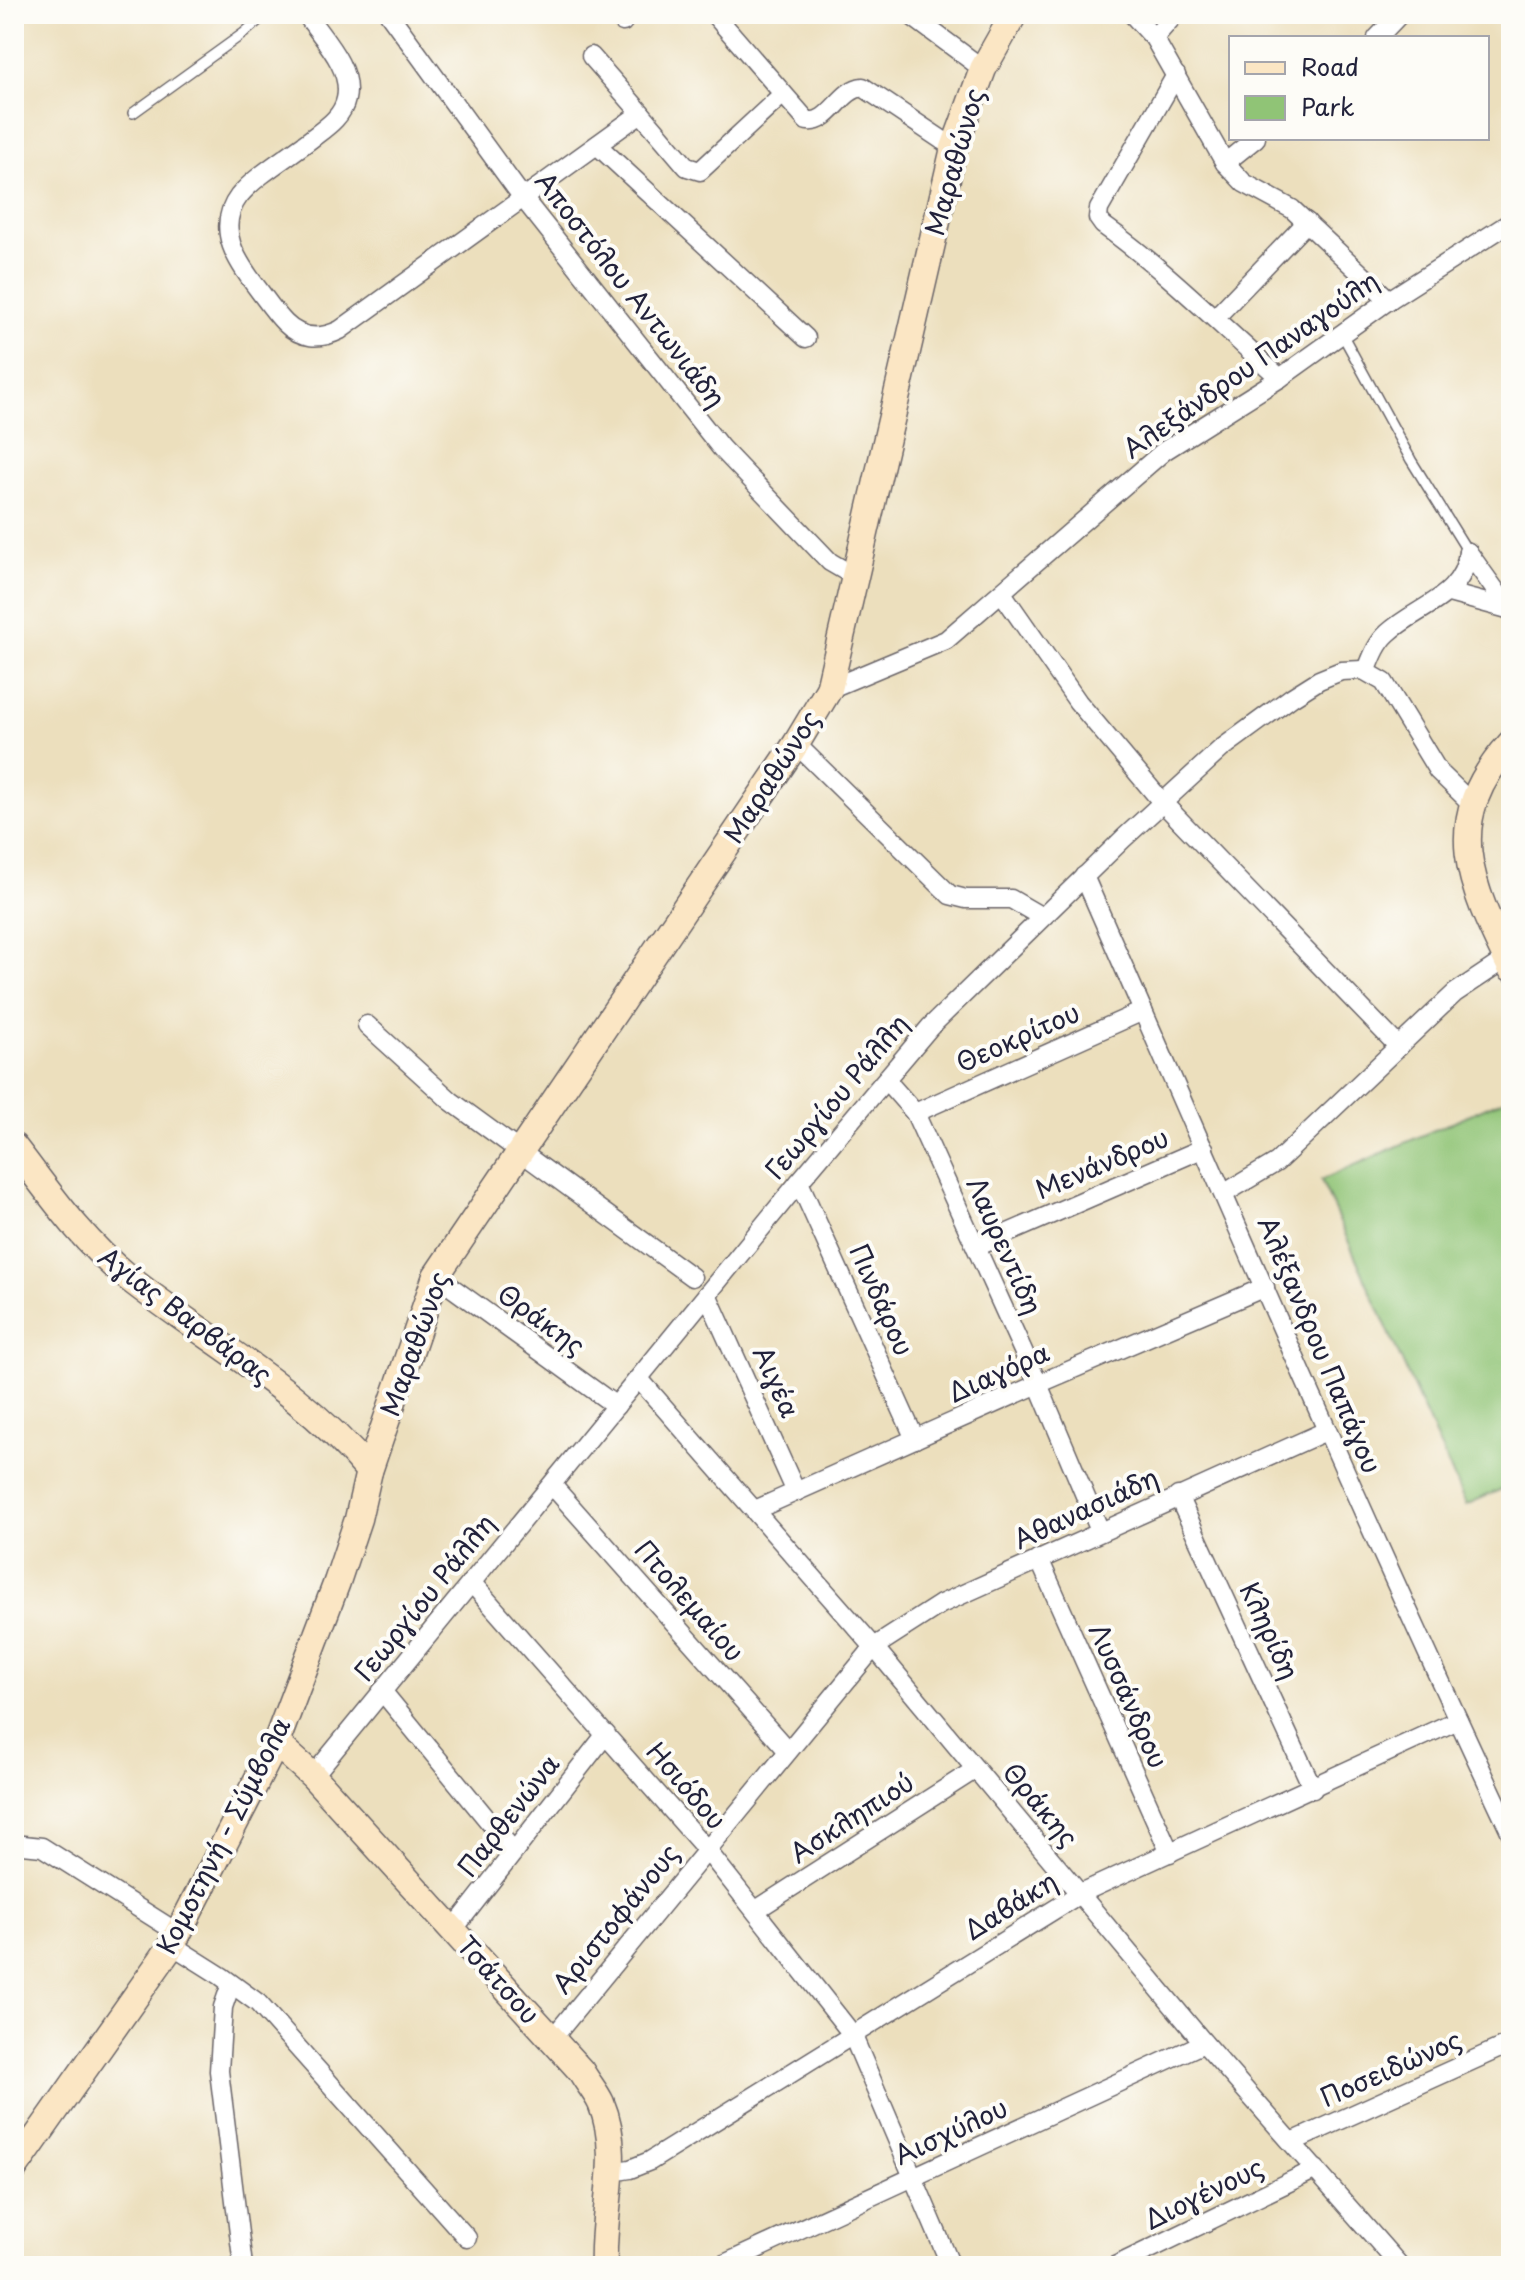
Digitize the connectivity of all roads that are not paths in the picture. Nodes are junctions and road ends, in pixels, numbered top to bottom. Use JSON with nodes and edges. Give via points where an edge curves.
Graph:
{"nodes":[{"id":1,"x":266,"y":14,"type":"edge"},
{"id":2,"x":306,"y":14,"type":"edge"},
{"id":3,"x":389,"y":14,"type":"edge"},
{"id":4,"x":714,"y":14,"type":"edge"},
{"id":5,"x":909,"y":14,"type":"edge"},
{"id":6,"x":1014,"y":14,"type":"edge"},
{"id":7,"x":1132,"y":14,"type":"edge"},
{"id":8,"x":1175,"y":14,"type":"edge"},
{"id":9,"x":1400,"y":14,"type":"edge"},
{"id":10,"x":1379,"y":36,"type":"edge"},
{"id":11,"x":1154,"y":38,"type":"junction"},
{"id":12,"x":591,"y":56,"type":"dead end"},
{"id":13,"x":983,"y":69,"type":"junction"},
{"id":14,"x":1176,"y":75,"type":"junction"},
{"id":15,"x":783,"y":94,"type":"junction"},
{"id":16,"x":133,"y":113,"type":"dead end"},
{"id":17,"x":641,"y":113,"type":"junction"},
{"id":18,"x":1254,"y":140,"type":"edge"},
{"id":19,"x":597,"y":145,"type":"junction"},
{"id":20,"x":954,"y":148,"type":"junction"},
{"id":21,"x":1225,"y":163,"type":"junction"},
{"id":22,"x":523,"y":198,"type":"junction"},
{"id":23,"x":1307,"y":222,"type":"junction"},
{"id":24,"x":1511,"y":222,"type":"edge"},
{"id":25,"x":1389,"y":300,"type":"junction"},
{"id":26,"x":1215,"y":318,"type":"junction"},
{"id":27,"x":1342,"y":333,"type":"junction"},
{"id":28,"x":806,"y":338,"type":"dead end"},
{"id":29,"x":1280,"y":378,"type":"junction"},
{"id":30,"x":1468,"y":552,"type":"junction"},
{"id":31,"x":854,"y":576,"type":"junction"},
{"id":32,"x":1002,"y":593,"type":"junction"},
{"id":33,"x":1449,"y":593,"type":"junction"},
{"id":34,"x":1508,"y":605,"type":"edge"},
{"id":35,"x":1367,"y":670,"type":"junction"},
{"id":36,"x":829,"y":689,"type":"junction"},
{"id":37,"x":1511,"y":743,"type":"edge"},
{"id":38,"x":796,"y":744,"type":"junction"},
{"id":39,"x":1162,"y":802,"type":"junction"},
{"id":40,"x":1471,"y":803,"type":"junction"},
{"id":41,"x":1084,"y":876,"type":"junction"},
{"id":42,"x":1042,"y":917,"type":"junction"},
{"id":43,"x":1509,"y":964,"type":"edge"},
{"id":44,"x":1143,"y":1011,"type":"junction"},
{"id":45,"x":367,"y":1025,"type":"dead end"},
{"id":46,"x":1399,"y":1047,"type":"junction"},
{"id":47,"x":886,"y":1080,"type":"junction"},
{"id":48,"x":915,"y":1113,"type":"junction"},
{"id":49,"x":14,"y":1147,"type":"edge"},
{"id":50,"x":1204,"y":1148,"type":"junction"},
{"id":51,"x":520,"y":1151,"type":"junction"},
{"id":52,"x":799,"y":1182,"type":"junction"},
{"id":53,"x":1225,"y":1193,"type":"junction"},
{"id":54,"x":976,"y":1247,"type":"junction"},
{"id":55,"x":436,"y":1276,"type":"junction"},
{"id":56,"x":692,"y":1277,"type":"dead end"},
{"id":57,"x":1265,"y":1287,"type":"junction"},
{"id":58,"x":707,"y":1294,"type":"junction"},
{"id":59,"x":639,"y":1379,"type":"junction"},
{"id":60,"x":1038,"y":1384,"type":"junction"},
{"id":61,"x":616,"y":1406,"type":"junction"},
{"id":62,"x":1326,"y":1431,"type":"junction"},
{"id":63,"x":915,"y":1439,"type":"junction"},
{"id":64,"x":369,"y":1471,"type":"junction"},
{"id":65,"x":552,"y":1485,"type":"junction"},
{"id":66,"x":796,"y":1492,"type":"junction"},
{"id":67,"x":1178,"y":1496,"type":"junction"},
{"id":68,"x":755,"y":1510,"type":"junction"},
{"id":69,"x":1100,"y":1531,"type":"junction"},
{"id":70,"x":1039,"y":1559,"type":"junction"},
{"id":71,"x":471,"y":1582,"type":"junction"},
{"id":72,"x":874,"y":1647,"type":"junction"},
{"id":73,"x":382,"y":1691,"type":"junction"},
{"id":74,"x":1458,"y":1720,"type":"junction"},
{"id":75,"x":606,"y":1734,"type":"junction"},
{"id":76,"x":276,"y":1743,"type":"junction"},
{"id":77,"x":788,"y":1751,"type":"junction"},
{"id":78,"x":976,"y":1769,"type":"junction"},
{"id":79,"x":313,"y":1776,"type":"junction"},
{"id":80,"x":1313,"y":1789,"type":"junction"},
{"id":81,"x":1511,"y":1833,"type":"edge"},
{"id":82,"x":14,"y":1847,"type":"edge"},
{"id":83,"x":706,"y":1849,"type":"junction"},
{"id":84,"x":514,"y":1852,"type":"junction"},
{"id":85,"x":1170,"y":1853,"type":"junction"},
{"id":86,"x":1081,"y":1893,"type":"junction"},
{"id":87,"x":756,"y":1910,"type":"junction"},
{"id":88,"x":453,"y":1930,"type":"junction"},
{"id":89,"x":175,"y":1939,"type":"junction"},
{"id":90,"x":231,"y":1984,"type":"junction"},
{"id":91,"x":852,"y":2034,"type":"junction"},
{"id":92,"x":552,"y":2039,"type":"junction"},
{"id":93,"x":1204,"y":2043,"type":"junction"},
{"id":94,"x":1511,"y":2043,"type":"edge"},
{"id":95,"x":1292,"y":2142,"type":"junction"},
{"id":96,"x":14,"y":2169,"type":"edge"},
{"id":97,"x":1316,"y":2169,"type":"junction"},
{"id":98,"x":611,"y":2172,"type":"junction"},
{"id":99,"x":912,"y":2179,"type":"junction"},
{"id":100,"x":467,"y":2238,"type":"dead end"},
{"id":101,"x":243,"y":2266,"type":"edge"},
{"id":102,"x":604,"y":2266,"type":"edge"},
{"id":103,"x":720,"y":2266,"type":"edge"},
{"id":104,"x":951,"y":2266,"type":"edge"},
{"id":105,"x":1115,"y":2266,"type":"edge"},
{"id":106,"x":1400,"y":2266,"type":"edge"}],
"edges":[{"from":1,"to":16,"type":"lane"},
{"from":2,"to":22,"type":"street","via":[[345,73],[344,106],[331,123],[241,194],[231,212],[229,233],[238,263],[293,330],[321,337],[340,330]]},
{"from":3,"to":22,"type":"street","name":"Αποστόλου Αντωνιάδη"},
{"from":4,"to":15,"type":"street"},
{"from":5,"to":13,"type":"street"},
{"from":6,"to":13,"type":"street","name":"Μαραθώνος"},
{"from":7,"to":11,"type":"street"},
{"from":8,"to":11,"type":"street"},
{"from":9,"to":10,"type":"street"},
{"from":11,"to":14,"type":"street"},
{"from":12,"to":17,"type":"street"},
{"from":13,"to":20,"type":"street","name":"Μαραθώνος"},
{"from":14,"to":21,"type":"street"},
{"from":14,"to":26,"type":"street","via":[[1098,218]]},
{"from":15,"to":17,"type":"street","via":[[700,171],[687,167]]},
{"from":15,"to":20,"type":"street","via":[[811,123],[863,87]]},
{"from":17,"to":19,"type":"street"},
{"from":18,"to":21,"type":"street"},
{"from":19,"to":22,"type":"street"},
{"from":19,"to":28,"type":"street"},
{"from":20,"to":31,"type":"street","name":"Μαραθώνος"},
{"from":21,"to":23,"type":"street","via":[[1244,183],[1289,206]]},
{"from":22,"to":31,"type":"street","name":"Αποστόλου Αντωνιάδη","via":[[721,448],[830,562]]},
{"from":23,"to":25,"type":"street"},
{"from":23,"to":26,"type":"street"},
{"from":24,"to":25,"type":"street","name":"Αλεξάνδρου Παναγούλη"},
{"from":25,"to":27,"type":"street","name":"Αλεξάνδρου Παναγούλη"},
{"from":26,"to":29,"type":"street"},
{"from":27,"to":29,"type":"street","name":"Αλεξάνδρου Παναγούλη"},
{"from":27,"to":30,"type":"lane"},
{"from":29,"to":32,"type":"street","name":"Αλεξάνδρου Παναγούλη","via":[[1164,451]]},
{"from":30,"to":33,"type":"street","via":[[1465,570]]},
{"from":30,"to":34,"type":"street"},
{"from":31,"to":36,"type":"street","name":"Μαραθώνος"},
{"from":32,"to":36,"type":"street","name":"Αλεξάνδρου Παναγούλη","via":[[946,640]]},
{"from":32,"to":39,"type":"street","via":[[1078,702]]},
{"from":33,"to":34,"type":"street"},
{"from":33,"to":35,"type":"street","via":[[1390,631]]},
{"from":35,"to":39,"type":"street","name":"Γεωργίου Ράλλη","via":[[1335,673],[1292,697],[1221,749]]},
{"from":35,"to":40,"type":"street","via":[[1387,686],[1438,771]]},
{"from":36,"to":38,"type":"street","name":"Μαραθώνος"},
{"from":37,"to":40,"type":"street","via":[[1486,773]]},
{"from":38,"to":42,"type":"street","via":[[950,895],[1011,899]]},
{"from":38,"to":51,"type":"street","name":"Μαραθώνος"},
{"from":39,"to":41,"type":"street","name":"Γεωργίου Ράλλη"},
{"from":39,"to":46,"type":"street"},
{"from":40,"to":43,"type":"street","via":[[1471,868]]},
{"from":41,"to":42,"type":"street","name":"Γεωργίου Ράλλη"},
{"from":41,"to":44,"type":"street","name":"Αλέξανδρου Παπάγου"},
{"from":42,"to":47,"type":"street","name":"Γεωργίου Ράλλη","via":[[930,1027]]},
{"from":43,"to":46,"type":"street","via":[[1461,988]]},
{"from":44,"to":48,"type":"street","name":"Θεοκρίτου"},
{"from":44,"to":50,"type":"street","name":"Αλέξανδρου Παπάγου"},
{"from":45,"to":51,"type":"street","via":[[451,1101]]},
{"from":46,"to":53,"type":"street","via":[[1277,1162]]},
{"from":47,"to":48,"type":"street","name":"Λαυρεντίδη"},
{"from":47,"to":52,"type":"street","name":"Γεωργίου Ράλλη"},
{"from":48,"to":54,"type":"street","name":"Λαυρεντίδη"},
{"from":49,"to":64,"type":"street","name":"Αγίας Βαρβάρας","via":[[91,1244],[126,1276],[315,1414]]},
{"from":50,"to":53,"type":"street","name":"Αλέξανδρου Παπάγου"},
{"from":50,"to":54,"type":"street","name":"Μενάνδρου"},
{"from":51,"to":55,"type":"street","name":"Μαραθώνος"},
{"from":51,"to":56,"type":"street"},
{"from":52,"to":58,"type":"street","name":"Γεωργίου Ράλλη"},
{"from":52,"to":63,"type":"street","name":"Πινδάρου"},
{"from":53,"to":57,"type":"street","name":"Αλέξανδρου Παπάγου"},
{"from":54,"to":60,"type":"street","name":"Λαυρεντίδη"},
{"from":55,"to":61,"type":"street","name":"Θράκης"},
{"from":55,"to":64,"type":"street","name":"Μαραθώνος"},
{"from":57,"to":60,"type":"street","name":"Διαγόρα"},
{"from":57,"to":62,"type":"street","name":"Αλέξανδρου Παπάγου"},
{"from":58,"to":59,"type":"street","name":"Γεωργίου Ράλλη"},
{"from":58,"to":66,"type":"street","name":"Αιγέα"},
{"from":59,"to":61,"type":"street","name":"Γεωργίου Ράλλη"},
{"from":59,"to":68,"type":"street","name":"Θράκης"},
{"from":60,"to":63,"type":"street","name":"Διαγόρα"},
{"from":60,"to":69,"type":"street","name":"Λαυρεντίδη"},
{"from":61,"to":65,"type":"street","name":"Γεωργίου Ράλλη"},
{"from":62,"to":67,"type":"street","name":"Αθανασιάδη"},
{"from":62,"to":74,"type":"street","name":"Αλέξανδρου Παπάγου"},
{"from":63,"to":66,"type":"street","name":"Διαγόρα"},
{"from":64,"to":76,"type":"street","name":"Κομοτηνή - Σύμβολα","via":[[337,1582]]},
{"from":65,"to":71,"type":"street","name":"Γεωργίου Ράλλη"},
{"from":65,"to":77,"type":"street","name":"Πτολεμαίου"},
{"from":66,"to":68,"type":"street","name":"Διαγόρα"},
{"from":67,"to":69,"type":"street","name":"Αθανασιάδη"},
{"from":67,"to":80,"type":"street","name":"Κληρίδη"},
{"from":68,"to":72,"type":"street","name":"Θράκης"},
{"from":69,"to":70,"type":"street","name":"Αθανασιάδη"},
{"from":70,"to":72,"type":"street","name":"Αθανασιάδη","via":[[941,1604]]},
{"from":70,"to":85,"type":"street","name":"Λυσσάνδρου"},
{"from":71,"to":73,"type":"street","name":"Γεωργίου Ράλλη"},
{"from":71,"to":75,"type":"street","name":"Ησιόδου"},
{"from":72,"to":77,"type":"street","name":"Αριστοφάνους"},
{"from":72,"to":78,"type":"street","name":"Θράκης"},
{"from":73,"to":79,"type":"street","name":"Γεωργίου Ράλλη"},
{"from":73,"to":84,"type":"street"},
{"from":74,"to":80,"type":"street","name":"Δαβάκη"},
{"from":74,"to":81,"type":"street","name":"Αλέξανδρου Παπάγου"},
{"from":75,"to":83,"type":"street","name":"Ησιόδου"},
{"from":75,"to":84,"type":"street","name":"Παρθενώνα"},
{"from":76,"to":79,"type":"street","name":"Τσάτσου"},
{"from":76,"to":89,"type":"street","name":"Κομοτηνή - Σύμβολα"},
{"from":77,"to":83,"type":"street","name":"Αριστοφάνους"},
{"from":78,"to":86,"type":"street","name":"Θράκης"},
{"from":78,"to":87,"type":"street","name":"Ασκληπιού"},
{"from":79,"to":88,"type":"street","name":"Τσάτσου"},
{"from":80,"to":85,"type":"street","name":"Δαβάκη"},
{"from":82,"to":89,"type":"street","via":[[42,1847]]},
{"from":83,"to":87,"type":"street","name":"Ησιόδου"},
{"from":83,"to":92,"type":"street","name":"Αριστοφάνους"},
{"from":84,"to":88,"type":"street","name":"Παρθενώνα"},
{"from":85,"to":86,"type":"street","name":"Δαβάκη"},
{"from":86,"to":91,"type":"street","name":"Δαβάκη"},
{"from":86,"to":93,"type":"street","name":"Θράκης"},
{"from":87,"to":91,"type":"street","name":"Ησιόδου"},
{"from":88,"to":92,"type":"street","name":"Τσάτσου"},
{"from":89,"to":90,"type":"street"},
{"from":89,"to":96,"type":"street","name":"Κομοτηνή - Σύμβολα"},
{"from":90,"to":100,"type":"street","via":[[258,2003]]},
{"from":90,"to":101,"type":"street","via":[[223,2007],[219,2071]]},
{"from":91,"to":98,"type":"street","name":"Δαβάκη","via":[[650,2161]]},
{"from":91,"to":99,"type":"street","name":"Ησιόδου"},
{"from":92,"to":98,"type":"street","name":"Τσάτσου","via":[[601,2104]]},
{"from":93,"to":95,"type":"street","name":"Θράκης"},
{"from":93,"to":99,"type":"street","name":"Αισχύλου"},
{"from":94,"to":95,"type":"street","name":"Ποσειδώνος"},
{"from":95,"to":97,"type":"street","name":"Θράκης"},
{"from":97,"to":105,"type":"street","name":"Διογένους"},
{"from":97,"to":106,"type":"street","name":"Θράκης"},
{"from":98,"to":102,"type":"street","name":"Τσάτσου"},
{"from":99,"to":103,"type":"street","name":"Αισχύλου"},
{"from":99,"to":104,"type":"street","name":"Ησιόδου"}]}
